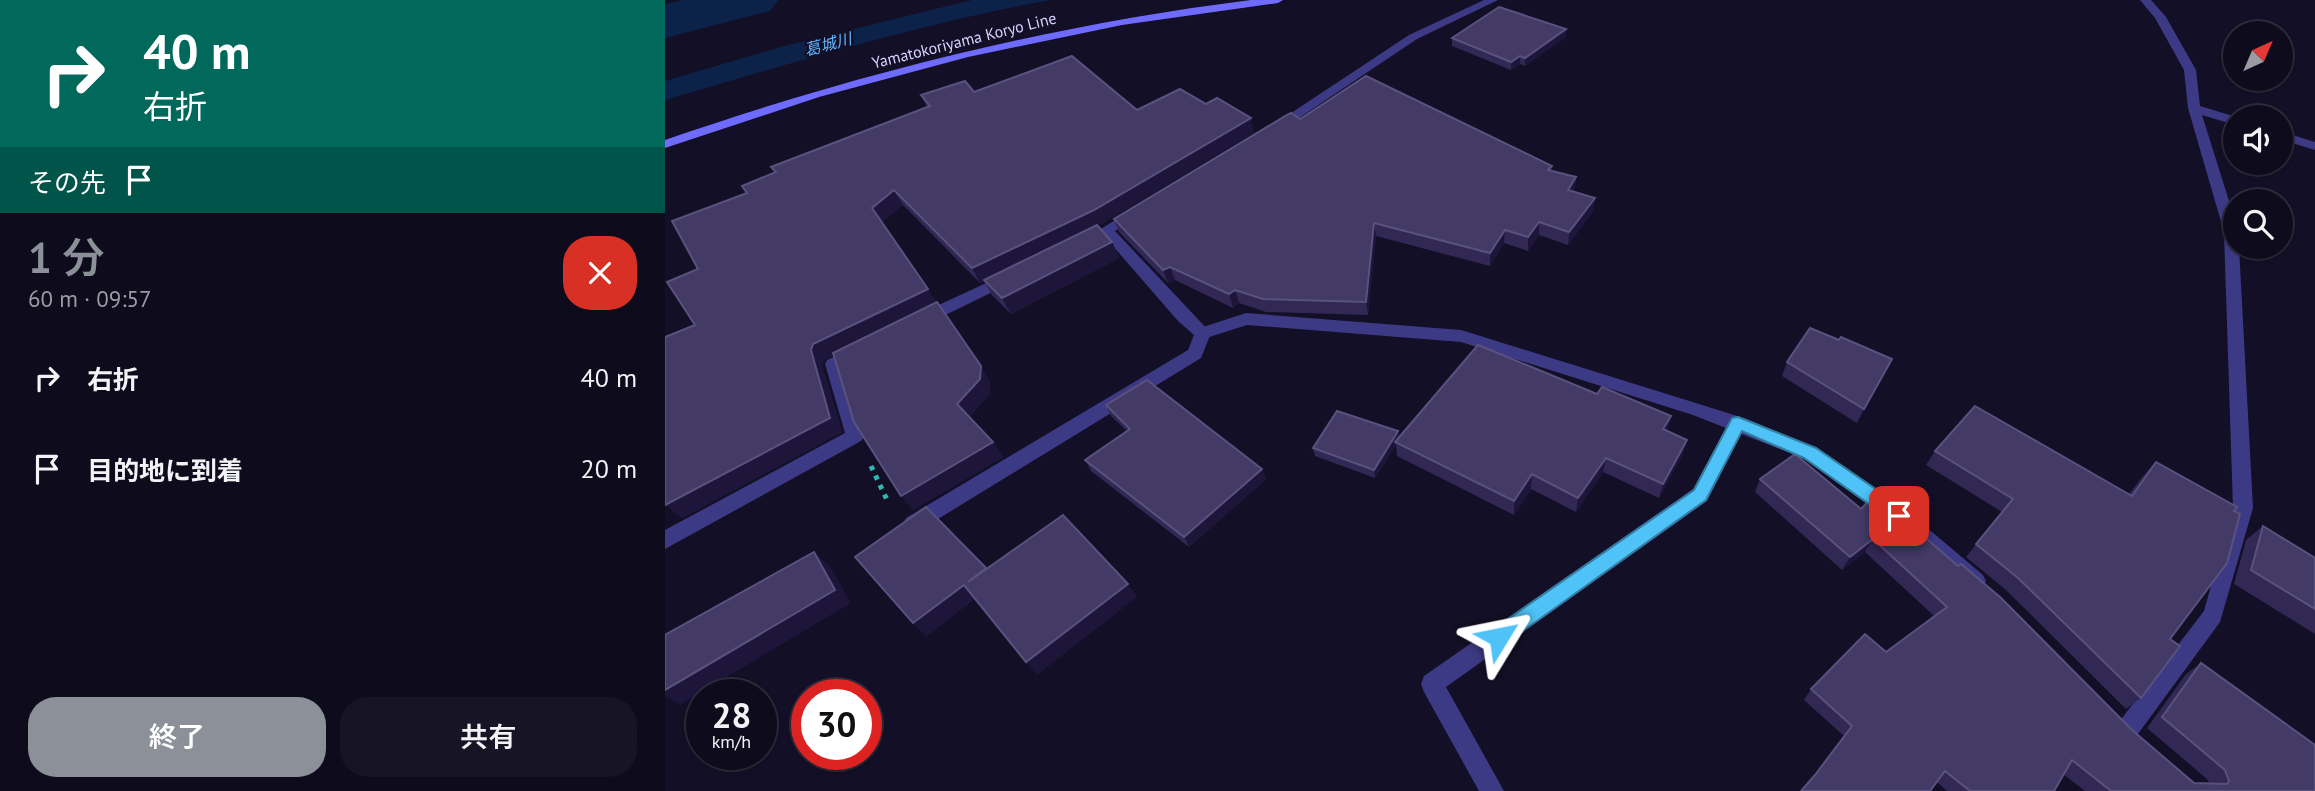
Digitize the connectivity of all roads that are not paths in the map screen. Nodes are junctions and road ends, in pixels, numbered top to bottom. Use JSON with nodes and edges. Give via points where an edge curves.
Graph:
{"nodes":[{"id":1,"x":1278,"y":0,"type":"edge"},
{"id":2,"x":1493,"y":0,"type":"edge"},
{"id":3,"x":2145,"y":0,"type":"edge"},
{"id":4,"x":2194,"y":108,"type":"junction"},
{"id":5,"x":2223,"y":117,"type":"edge"},
{"id":6,"x":1268,"y":132,"type":"edge"},
{"id":7,"x":2293,"y":139,"type":"edge"},
{"id":8,"x":665,"y":144,"type":"edge"},
{"id":9,"x":2315,"y":146,"type":"edge"},
{"id":10,"x":1152,"y":202,"type":"edge"},
{"id":11,"x":1019,"y":273,"type":"edge"},
{"id":12,"x":907,"y":327,"type":"edge"},
{"id":13,"x":1203,"y":333,"type":"junction"},
{"id":14,"x":870,"y":345,"type":"edge"},
{"id":15,"x":1738,"y":423,"type":"junction"},
{"id":16,"x":899,"y":533,"type":"edge"},
{"id":17,"x":665,"y":540,"type":"edge"},
{"id":18,"x":1988,"y":592,"type":"edge"},
{"id":19,"x":2147,"y":747,"type":"edge"},
{"id":20,"x":1492,"y":791,"type":"edge"}],
"edges":[{"from":1,"to":8,"type":"main road","name":"Yamatokoriyama Koryo Line","via":[[1069,30],[956,56]]},
{"from":2,"to":6,"type":"street","via":[[1413,37]]},
{"from":3,"to":4,"type":"street","via":[[2160,17],[2190,71]]},
{"from":4,"to":5,"type":"street"},
{"from":4,"to":19,"type":"street","via":[[2231,232],[2243,508],[2213,615],[2122,725]]},
{"from":7,"to":9,"type":"street"},
{"from":10,"to":13,"type":"street","via":[[1099,233]]},
{"from":11,"to":12,"type":"street"},
{"from":13,"to":15,"type":"street","via":[[1246,319],[1461,336]]},
{"from":13,"to":16,"type":"street","via":[[1195,354]]},
{"from":14,"to":17,"type":"street","via":[[833,364],[855,436]]},
{"from":15,"to":18,"type":"street","via":[[1810,453],[1899,516]]},
{"from":15,"to":20,"type":"street","via":[[1700,495],[1432,684]]}]}
